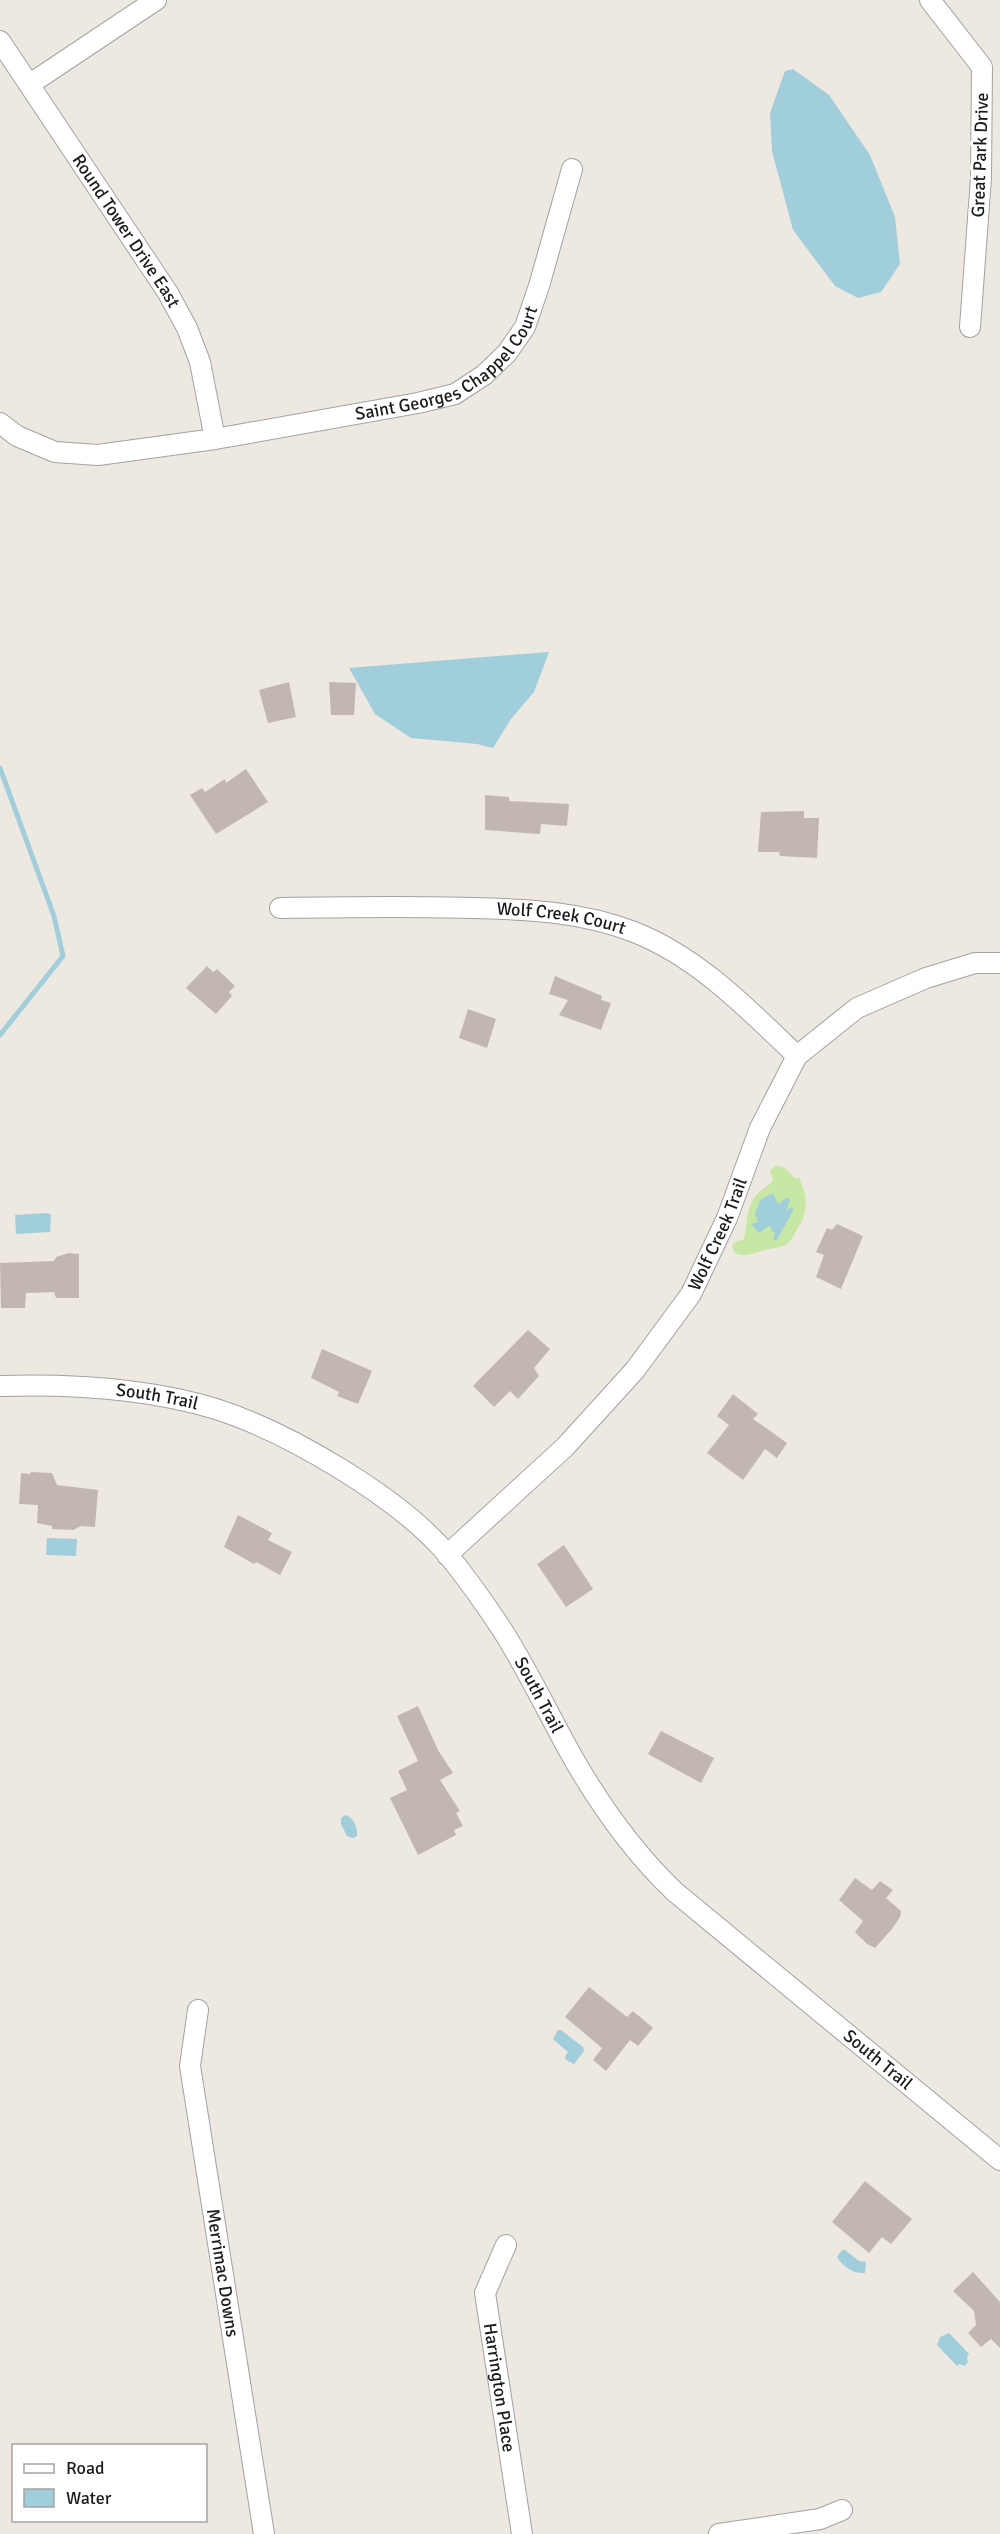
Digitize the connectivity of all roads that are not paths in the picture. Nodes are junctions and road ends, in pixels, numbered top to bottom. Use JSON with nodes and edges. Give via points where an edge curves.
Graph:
{"nodes":[{"id":1,"x":156,"y":0,"type":"edge"},
{"id":2,"x":930,"y":0,"type":"edge"},
{"id":3,"x":0,"y":41,"type":"edge"},
{"id":4,"x":30,"y":84,"type":"junction"},
{"id":5,"x":572,"y":170,"type":"dead end"},
{"id":6,"x":970,"y":327,"type":"dead end"},
{"id":7,"x":0,"y":423,"type":"edge"},
{"id":8,"x":215,"y":439,"type":"junction"},
{"id":9,"x":280,"y":908,"type":"dead end"},
{"id":10,"x":1000,"y":963,"type":"edge"},
{"id":11,"x":796,"y":1056,"type":"junction"},
{"id":12,"x":0,"y":1386,"type":"edge"},
{"id":13,"x":447,"y":1555,"type":"junction"},
{"id":14,"x":198,"y":2010,"type":"dead end"},
{"id":15,"x":1000,"y":2160,"type":"edge"},
{"id":16,"x":506,"y":2245,"type":"dead end"},
{"id":17,"x":842,"y":2510,"type":"dead end"},
{"id":18,"x":264,"y":2534,"type":"edge"},
{"id":19,"x":522,"y":2534,"type":"edge"},
{"id":20,"x":719,"y":2534,"type":"edge"}],
"edges":[{"from":1,"to":4,"type":"street"},
{"from":2,"to":6,"type":"street","name":"Great Park Drive","via":[[982,67],[981,178]]},
{"from":3,"to":4,"type":"street","name":"Round Tower Drive East"},
{"from":4,"to":8,"type":"street","name":"Round Tower Drive East","via":[[187,328],[200,362]]},
{"from":5,"to":8,"type":"street","name":"Saint Georges Chappel Court","via":[[525,327],[507,353],[484,375],[455,394],[418,403]]},
{"from":7,"to":8,"type":"street","name":"Saint Georges Chappel Court","via":[[17,436],[55,452],[76,454],[98,455]]},
{"from":9,"to":11,"type":"street","name":"Wolf Creek Court","via":[[505,909],[596,920],[635,932],[676,954],[715,981]]},
{"from":10,"to":11,"type":"street","name":"Wolf Creek Trail","via":[[975,963],[926,978],[857,1008]]},
{"from":11,"to":13,"type":"street","name":"Wolf Creek Trail","via":[[760,1128],[728,1218],[691,1294],[635,1370],[565,1447]]},
{"from":12,"to":13,"type":"street","name":"South Trail","via":[[46,1384],[98,1389],[158,1397],[225,1413],[272,1431],[328,1461],[400,1512]]},
{"from":13,"to":15,"type":"street","name":"South Trail","via":[[499,1625],[593,1792],[644,1862],[675,1892]]},
{"from":14,"to":18,"type":"street","name":"Merrimac Downs","via":[[190,2066]]},
{"from":16,"to":19,"type":"street","name":"Harrington Place","via":[[486,2293]]},
{"from":17,"to":20,"type":"street","via":[[820,2519]]}]}
